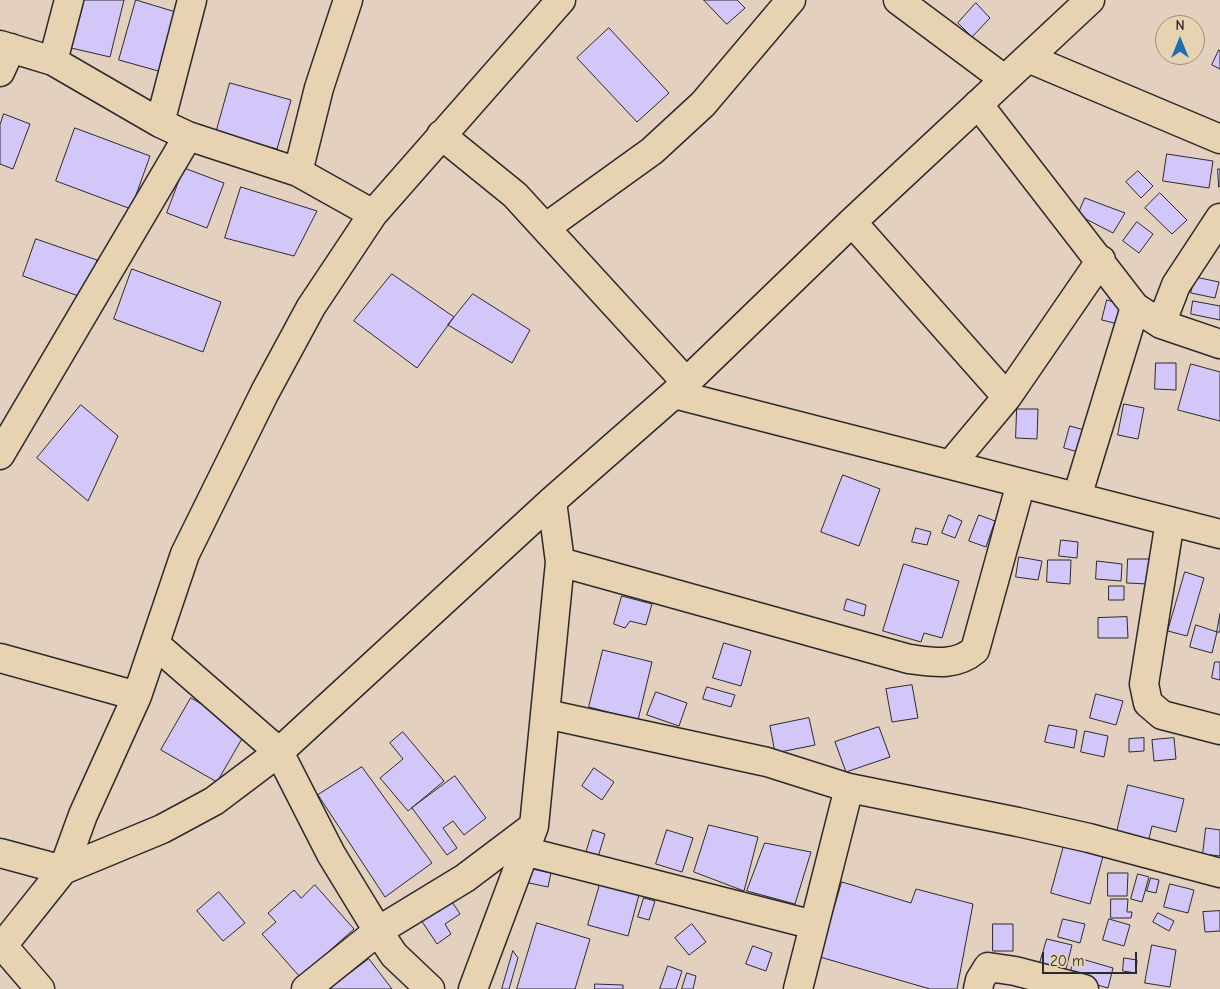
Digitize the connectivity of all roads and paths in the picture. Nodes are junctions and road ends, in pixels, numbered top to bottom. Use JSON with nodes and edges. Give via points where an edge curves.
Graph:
{"nodes":[{"id":1,"x":69,"y":0,"type":"edge"},
{"id":2,"x":192,"y":0,"type":"edge"},
{"id":3,"x":348,"y":0,"type":"edge"},
{"id":4,"x":561,"y":0,"type":"edge"},
{"id":5,"x":791,"y":0,"type":"edge"},
{"id":6,"x":898,"y":0,"type":"edge"},
{"id":7,"x":1090,"y":0,"type":"edge"},
{"id":8,"x":4,"y":55,"type":"edge"},
{"id":9,"x":1028,"y":58,"type":"junction"},
{"id":10,"x":53,"y":61,"type":"junction"},
{"id":11,"x":1004,"y":79,"type":"junction"},
{"id":12,"x":978,"y":104,"type":"junction"},
{"id":13,"x":160,"y":123,"type":"junction"},
{"id":14,"x":441,"y":135,"type":"junction"},
{"id":15,"x":188,"y":136,"type":"junction"},
{"id":16,"x":1220,"y":139,"type":"edge"},
{"id":17,"x":298,"y":172,"type":"junction"},
{"id":18,"x":373,"y":214,"type":"junction"},
{"id":19,"x":1220,"y":218,"type":"edge"},
{"id":20,"x":852,"y":222,"type":"junction"},
{"id":21,"x":545,"y":228,"type":"junction"},
{"id":22,"x":1101,"y":260,"type":"junction"},
{"id":23,"x":1135,"y":307,"type":"junction"},
{"id":24,"x":1161,"y":324,"type":"junction"},
{"id":25,"x":1220,"y":344,"type":"edge"},
{"id":26,"x":680,"y":388,"type":"junction"},
{"id":27,"x":1007,"y":397,"type":"junction"},
{"id":28,"x":0,"y":455,"type":"edge"},
{"id":29,"x":951,"y":464,"type":"junction"},
{"id":30,"x":1021,"y":483,"type":"junction"},
{"id":31,"x":1077,"y":497,"type":"junction"},
{"id":32,"x":552,"y":501,"type":"junction"},
{"id":33,"x":1170,"y":521,"type":"junction"},
{"id":34,"x":1220,"y":534,"type":"edge"},
{"id":35,"x":560,"y":562,"type":"junction"},
{"id":36,"x":155,"y":644,"type":"junction"},
{"id":37,"x":0,"y":658,"type":"edge"},
{"id":38,"x":137,"y":696,"type":"junction"},
{"id":39,"x":546,"y":714,"type":"junction"},
{"id":40,"x":1220,"y":730,"type":"edge"},
{"id":41,"x":278,"y":752,"type":"junction"},
{"id":42,"x":849,"y":788,"type":"junction"},
{"id":43,"x":534,"y":826,"type":"junction"},
{"id":44,"x":524,"y":851,"type":"junction"},
{"id":45,"x":0,"y":853,"type":"edge"},
{"id":46,"x":63,"y":870,"type":"junction"},
{"id":47,"x":1220,"y":873,"type":"edge"},
{"id":48,"x":814,"y":925,"type":"junction"},
{"id":49,"x":378,"y":931,"type":"junction"},
{"id":50,"x":1,"y":948,"type":"edge"},
{"id":51,"x":40,"y":989,"type":"edge"},
{"id":52,"x":306,"y":989,"type":"edge"},
{"id":53,"x":430,"y":989,"type":"edge"},
{"id":54,"x":474,"y":989,"type":"edge"},
{"id":55,"x":798,"y":989,"type":"edge"},
{"id":56,"x":978,"y":989,"type":"edge"},
{"id":57,"x":1084,"y":989,"type":"edge"}],
"edges":[{"from":1,"to":10,"type":"street"},
{"from":2,"to":13,"type":"street"},
{"from":3,"to":17,"type":"street","via":[[319,88]]},
{"from":4,"to":14,"type":"street"},
{"from":5,"to":21,"type":"street","via":[[703,104],[652,151]]},
{"from":6,"to":11,"type":"street"},
{"from":7,"to":9,"type":"street"},
{"from":8,"to":10,"type":"street"},
{"from":9,"to":11,"type":"street"},
{"from":9,"to":16,"type":"street"},
{"from":10,"to":13,"type":"street"},
{"from":11,"to":12,"type":"street"},
{"from":12,"to":20,"type":"street"},
{"from":12,"to":22,"type":"street"},
{"from":13,"to":15,"type":"street"},
{"from":14,"to":18,"type":"street"},
{"from":14,"to":21,"type":"street","via":[[515,195]]},
{"from":15,"to":17,"type":"street"},
{"from":15,"to":28,"type":"street"},
{"from":17,"to":18,"type":"street"},
{"from":18,"to":36,"type":"street","via":[[311,307],[265,392],[185,554]]},
{"from":19,"to":24,"type":"street","via":[[1176,285]]},
{"from":20,"to":26,"type":"street"},
{"from":20,"to":27,"type":"street"},
{"from":21,"to":26,"type":"street"},
{"from":22,"to":23,"type":"street"},
{"from":22,"to":27,"type":"street"},
{"from":23,"to":24,"type":"street"},
{"from":23,"to":31,"type":"street"},
{"from":24,"to":25,"type":"street"},
{"from":26,"to":29,"type":"street"},
{"from":26,"to":32,"type":"street"},
{"from":27,"to":29,"type":"street"},
{"from":29,"to":30,"type":"street"},
{"from":30,"to":31,"type":"street"},
{"from":30,"to":35,"type":"street","via":[[975,650],[956,661],[909,659]]},
{"from":31,"to":33,"type":"street"},
{"from":32,"to":35,"type":"street"},
{"from":32,"to":41,"type":"street"},
{"from":33,"to":34,"type":"street"},
{"from":33,"to":40,"type":"street","via":[[1144,684],[1148,703],[1162,715]]},
{"from":35,"to":39,"type":"street"},
{"from":36,"to":38,"type":"street"},
{"from":36,"to":41,"type":"street"},
{"from":37,"to":38,"type":"street"},
{"from":38,"to":46,"type":"street"},
{"from":39,"to":42,"type":"street","via":[[767,762]]},
{"from":39,"to":43,"type":"street"},
{"from":41,"to":46,"type":"street","via":[[214,801],[162,829]]},
{"from":41,"to":49,"type":"street","via":[[331,854]]},
{"from":42,"to":47,"type":"street","via":[[1071,834]]},
{"from":42,"to":48,"type":"street"},
{"from":43,"to":44,"type":"street"},
{"from":43,"to":49,"type":"street","via":[[465,878]]},
{"from":44,"to":48,"type":"street"},
{"from":44,"to":54,"type":"street"},
{"from":45,"to":46,"type":"street"},
{"from":46,"to":50,"type":"street"},
{"from":48,"to":55,"type":"street"},
{"from":49,"to":52,"type":"street"},
{"from":49,"to":53,"type":"street","via":[[394,955]]},
{"from":50,"to":51,"type":"street"},
{"from":56,"to":57,"type":"street","via":[[988,967],[1015,970]]}]}
